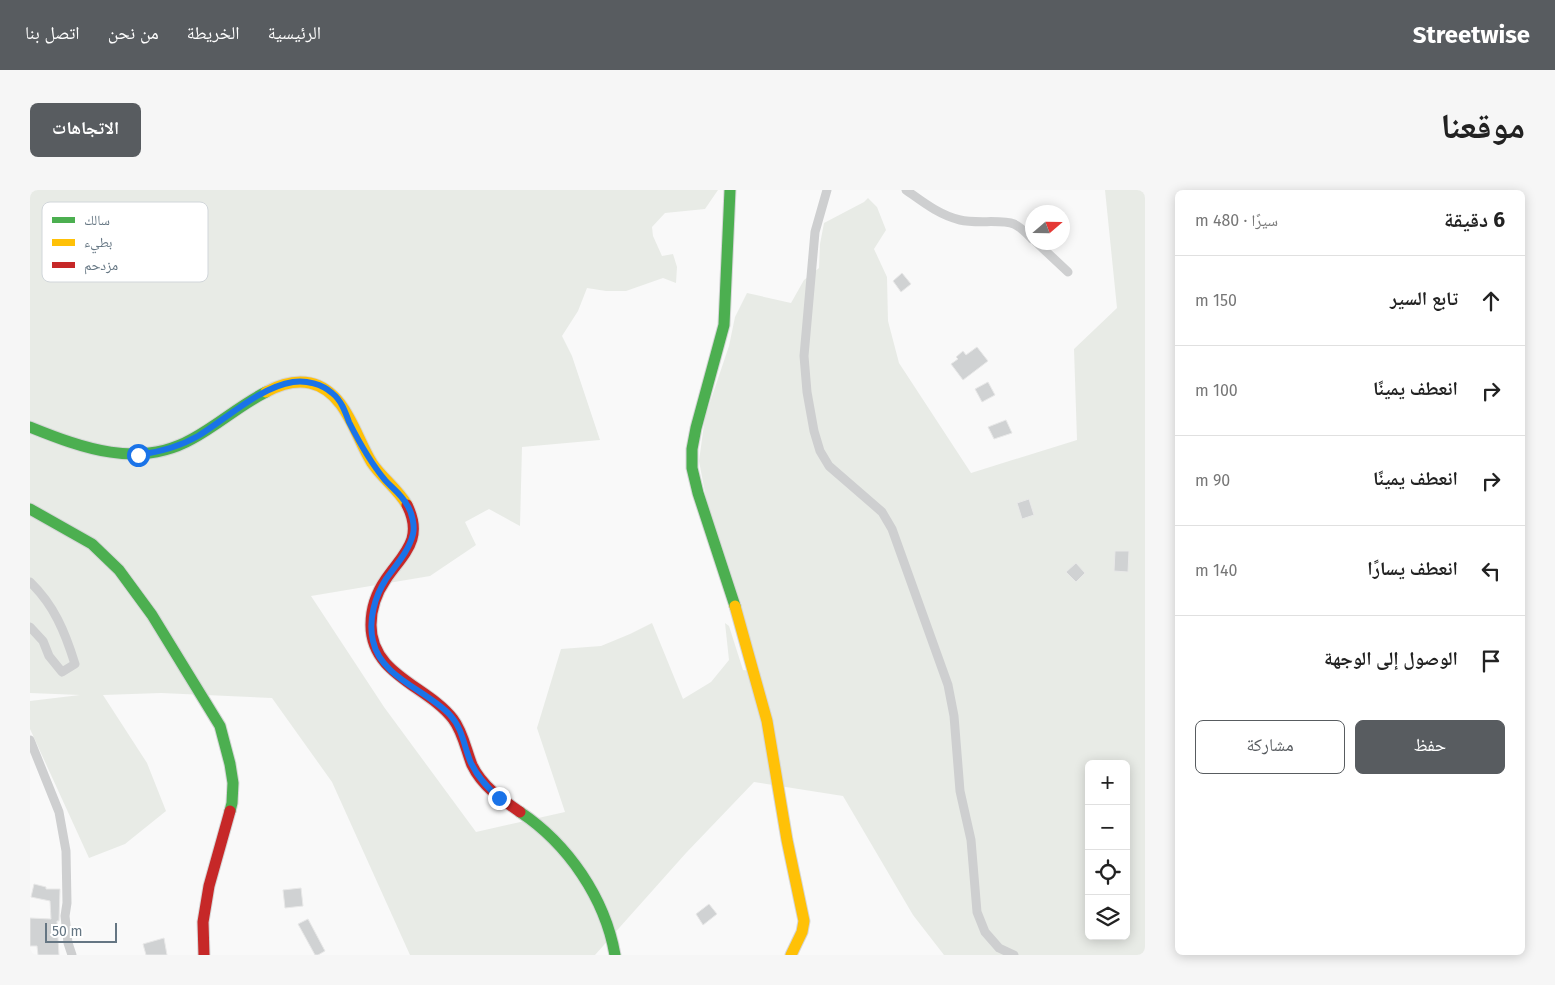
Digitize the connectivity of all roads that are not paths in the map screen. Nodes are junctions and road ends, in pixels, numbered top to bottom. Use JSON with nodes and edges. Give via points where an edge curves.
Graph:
{"nodes":[{"id":1,"x":730,"y":190,"type":"edge"},
{"id":2,"x":827,"y":190,"type":"edge"},
{"id":3,"x":906,"y":190,"type":"edge"},
{"id":4,"x":1025,"y":232,"type":"edge"},
{"id":5,"x":1045,"y":250,"type":"edge"},
{"id":6,"x":1068,"y":272,"type":"dead end"},
{"id":7,"x":30,"y":427,"type":"edge"},
{"id":8,"x":30,"y":509,"type":"edge"},
{"id":9,"x":30,"y":582,"type":"edge"},
{"id":10,"x":30,"y":627,"type":"edge"},
{"id":11,"x":30,"y":740,"type":"edge"},
{"id":12,"x":72,"y":955,"type":"edge"},
{"id":13,"x":204,"y":955,"type":"edge"},
{"id":14,"x":615,"y":955,"type":"edge"},
{"id":15,"x":791,"y":955,"type":"edge"},
{"id":16,"x":1014,"y":955,"type":"edge"}],
"edges":[{"from":1,"to":15,"type":"main road","via":[[724,325],[696,428],[692,468],[734,598],[767,721],[804,921]]},
{"from":2,"to":16,"type":"street","via":[[815,232],[804,356],[814,430],[820,451],[830,466],[882,512],[892,529],[948,686],[954,716],[960,791],[971,840],[977,912],[985,932],[994,943]]},
{"from":3,"to":4,"type":"street","via":[[950,218],[1013,224]]},
{"from":5,"to":6,"type":"street"},
{"from":7,"to":14,"type":"main road","via":[[92,450],[146,454],[171,449],[191,440],[267,391],[293,382],[320,385],[333,393],[372,462],[408,505],[412,520],[414,532],[409,545],[386,581],[373,612],[371,629],[378,653],[397,675],[452,717],[460,729],[471,762],[488,788],[539,826],[562,849],[605,916]]},
{"from":8,"to":13,"type":"main road","via":[[92,544],[119,570],[152,615],[220,726],[233,783],[232,802],[209,886],[203,922]]},
{"from":9,"to":10,"type":"street","via":[[57,615],[75,664],[62,672]]},
{"from":11,"to":12,"type":"street","via":[[59,812],[66,851],[65,916]]}]}
